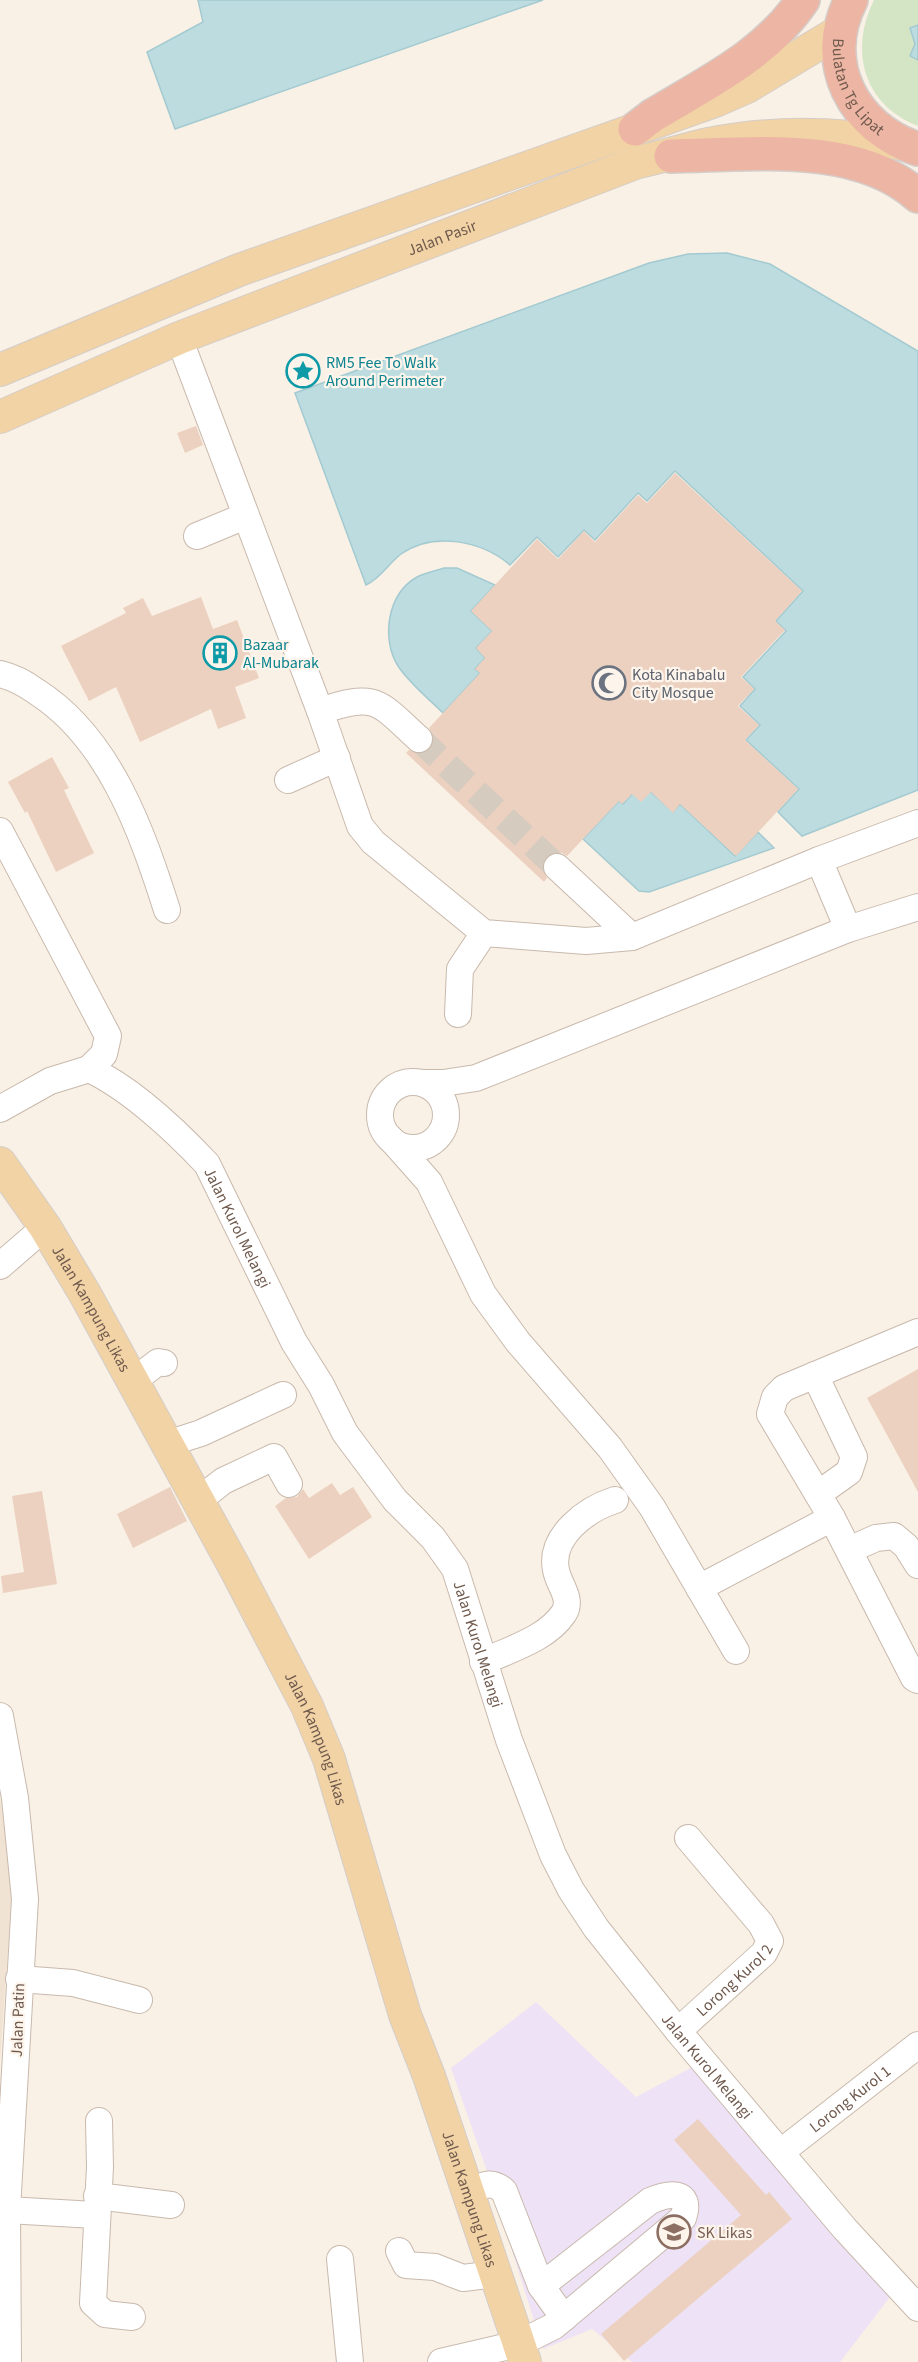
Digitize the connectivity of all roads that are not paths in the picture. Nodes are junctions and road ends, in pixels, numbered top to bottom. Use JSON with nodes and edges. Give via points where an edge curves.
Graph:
{"nodes":[{"id":1,"x":803,"y":0,"type":"edge"},
{"id":2,"x":845,"y":11,"type":"edge"},
{"id":3,"x":635,"y":129,"type":"junction"},
{"id":4,"x":911,"y":149,"type":"edge"},
{"id":5,"x":671,"y":156,"type":"junction"},
{"id":6,"x":918,"y":196,"type":"edge"},
{"id":7,"x":179,"y":338,"type":"junction"},
{"id":8,"x":0,"y":370,"type":"edge"},
{"id":9,"x":0,"y":417,"type":"edge"},
{"id":10,"x":245,"y":516,"type":"junction"},
{"id":11,"x":197,"y":536,"type":"dead end"},
{"id":12,"x":0,"y":674,"type":"edge"},
{"id":13,"x":320,"y":711,"type":"junction"},
{"id":14,"x":419,"y":739,"type":"tunnel mouth"},
{"id":15,"x":336,"y":758,"type":"junction"},
{"id":16,"x":288,"y":780,"type":"dead end"},
{"id":17,"x":918,"y":823,"type":"edge"},
{"id":18,"x":0,"y":831,"type":"edge"},
{"id":19,"x":819,"y":860,"type":"junction"},
{"id":20,"x":557,"y":867,"type":"tunnel mouth"},
{"id":21,"x":918,"y":907,"type":"edge"},
{"id":22,"x":166,"y":910,"type":"dead end"},
{"id":23,"x":848,"y":929,"type":"junction"},
{"id":24,"x":484,"y":933,"type":"junction"},
{"id":25,"x":632,"y":937,"type":"junction"},
{"id":26,"x":458,"y":1014,"type":"dead end"},
{"id":27,"x":89,"y":1069,"type":"junction"},
{"id":28,"x":476,"y":1078,"type":"junction"},
{"id":29,"x":424,"y":1083,"type":"junction"},
{"id":30,"x":0,"y":1109,"type":"edge"},
{"id":31,"x":442,"y":1127,"type":"junction"},
{"id":32,"x":390,"y":1138,"type":"junction"},
{"id":33,"x":0,"y":1163,"type":"edge"},
{"id":34,"x":429,"y":1182,"type":"junction"},
{"id":35,"x":45,"y":1227,"type":"junction"},
{"id":36,"x":0,"y":1266,"type":"edge"},
{"id":37,"x":918,"y":1332,"type":"edge"},
{"id":38,"x":164,"y":1363,"type":"dead end"},
{"id":39,"x":815,"y":1375,"type":"junction"},
{"id":40,"x":132,"y":1382,"type":"junction"},
{"id":41,"x":283,"y":1395,"type":"dead end"},
{"id":42,"x":167,"y":1444,"type":"junction"},
{"id":43,"x":289,"y":1484,"type":"dead end"},
{"id":44,"x":818,"y":1494,"type":"junction"},
{"id":45,"x":198,"y":1500,"type":"junction"},
{"id":46,"x":615,"y":1500,"type":"dead end"},
{"id":47,"x":832,"y":1518,"type":"junction"},
{"id":48,"x":849,"y":1550,"type":"junction"},
{"id":49,"x":918,"y":1565,"type":"edge"},
{"id":50,"x":699,"y":1588,"type":"junction"},
{"id":51,"x":736,"y":1651,"type":"dead end"},
{"id":52,"x":483,"y":1662,"type":"junction"},
{"id":53,"x":918,"y":1680,"type":"edge"},
{"id":54,"x":0,"y":1716,"type":"edge"},
{"id":55,"x":688,"y":1838,"type":"dead end"},
{"id":56,"x":19,"y":1979,"type":"junction"},
{"id":57,"x":140,"y":2000,"type":"dead end"},
{"id":58,"x":678,"y":2031,"type":"junction"},
{"id":59,"x":918,"y":2045,"type":"edge"},
{"id":60,"x":99,"y":2121,"type":"dead end"},
{"id":61,"x":781,"y":2152,"type":"junction"},
{"id":62,"x":467,"y":2192,"type":"junction"},
{"id":63,"x":96,"y":2205,"type":"junction"},
{"id":64,"x":171,"y":2205,"type":"dead end"},
{"id":65,"x":7,"y":2210,"type":"junction"},
{"id":66,"x":399,"y":2251,"type":"dead end"},
{"id":67,"x":340,"y":2259,"type":"dead end"},
{"id":68,"x":495,"y":2274,"type":"junction"},
{"id":69,"x":541,"y":2286,"type":"junction"},
{"id":70,"x":918,"y":2308,"type":"edge"},
{"id":71,"x":132,"y":2317,"type":"dead end"},
{"id":72,"x":564,"y":2318,"type":"junction"},
{"id":73,"x":522,"y":2353,"type":"edge"},
{"id":74,"x":8,"y":2362,"type":"edge"},
{"id":75,"x":350,"y":2362,"type":"edge"},
{"id":76,"x":441,"y":2362,"type":"edge"}],
"edges":[{"from":1,"to":3,"type":"highway","via":[[786,25],[762,47]]},
{"from":2,"to":3,"type":"main road","via":[[747,87]]},
{"from":2,"to":4,"type":"highway","name":"Bulatan Tg Lipat","via":[[840,66],[851,98],[873,125]]},
{"from":3,"to":8,"type":"main road","via":[[239,270]]},
{"from":4,"to":5,"type":"main road","name":"Jalan Pasir","via":[[834,136],[784,135],[708,144]]},
{"from":5,"to":6,"type":"highway","via":[[847,160],[891,176]]},
{"from":5,"to":7,"type":"main road","name":"Jalan Pasir","via":[[638,162]]},
{"from":7,"to":9,"type":"main road","name":"Jalan Pasir"},
{"from":7,"to":10,"type":"street"},
{"from":10,"to":11,"type":"street"},
{"from":10,"to":13,"type":"street"},
{"from":12,"to":22,"type":"street","via":[[47,698],[86,738],[133,815]]},
{"from":13,"to":14,"type":"street","via":[[367,699],[379,703]]},
{"from":13,"to":15,"type":"street"},
{"from":15,"to":16,"type":"street"},
{"from":15,"to":24,"type":"street","via":[[360,826],[373,842]]},
{"from":17,"to":19,"type":"street"},
{"from":18,"to":27,"type":"street","via":[[108,1036],[104,1054]]},
{"from":19,"to":23,"type":"street"},
{"from":19,"to":25,"type":"street"},
{"from":20,"to":25,"type":"street"},
{"from":21,"to":23,"type":"street"},
{"from":23,"to":28,"type":"street"},
{"from":24,"to":25,"type":"street","via":[[586,941]]},
{"from":24,"to":26,"type":"street","via":[[460,969]]},
{"from":27,"to":30,"type":"street","via":[[50,1081]]},
{"from":27,"to":52,"type":"street","name":"Jalan Kurol Melangi","via":[[126,1093],[207,1164],[294,1342],[321,1384],[345,1433],[395,1500],[433,1538],[455,1569]]},
{"from":28,"to":29,"type":"street"},
{"from":28,"to":31,"type":"street","via":[[457,1097]]},
{"from":29,"to":31,"type":"street","via":[[441,1096]]},
{"from":29,"to":32,"type":"street","via":[[402,1083],[385,1097],[380,1119]]},
{"from":31,"to":32,"type":"street","via":[[420,1148],[398,1144]]},
{"from":31,"to":34,"type":"street","via":[[431,1155]]},
{"from":32,"to":34,"type":"street"},
{"from":33,"to":35,"type":"main road","name":"Jalan Kampung Likas"},
{"from":34,"to":50,"type":"street","via":[[483,1294],[518,1342],[610,1448],[652,1508]]},
{"from":35,"to":36,"type":"street"},
{"from":35,"to":40,"type":"main road","name":"Jalan Kampung Likas"},
{"from":37,"to":39,"type":"street"},
{"from":38,"to":40,"type":"street","via":[[158,1362]]},
{"from":39,"to":44,"type":"street","via":[[854,1457],[849,1472]]},
{"from":39,"to":44,"type":"street","via":[[784,1388],[775,1396],[770,1414]]},
{"from":40,"to":42,"type":"main road","name":"Jalan Kampung Likas"},
{"from":41,"to":42,"type":"street","via":[[201,1433]]},
{"from":42,"to":45,"type":"main road","name":"Jalan Kampung Likas"},
{"from":43,"to":45,"type":"street","via":[[274,1457],[224,1481]]},
{"from":44,"to":47,"type":"street"},
{"from":45,"to":62,"type":"main road","name":"Jalan Kampung Likas","via":[[307,1706],[329,1759],[405,2015]]},
{"from":46,"to":52,"type":"street","via":[[593,1509],[560,1540],[554,1557],[566,1593],[566,1611],[548,1631]]},
{"from":47,"to":48,"type":"street"},
{"from":47,"to":50,"type":"street"},
{"from":48,"to":49,"type":"street","via":[[876,1538],[894,1536]]},
{"from":48,"to":53,"type":"street"},
{"from":50,"to":51,"type":"street"},
{"from":52,"to":58,"type":"street","name":"Jalan Kurol Melangi","via":[[518,1767],[562,1875],[596,1928]]},
{"from":54,"to":56,"type":"street","name":"Jalan Patin","via":[[22,1848],[25,1899]]},
{"from":55,"to":58,"type":"street","name":"Lorong Kurol 2","via":[[761,1924],[770,1941],[764,1953]]},
{"from":56,"to":57,"type":"street","via":[[73,1983]]},
{"from":56,"to":65,"type":"street","name":"Jalan Patin"},
{"from":58,"to":61,"type":"street","name":"Jalan Kurol Melangi"},
{"from":59,"to":61,"type":"street","name":"Lorong Kurol 1"},
{"from":60,"to":63,"type":"street"},
{"from":61,"to":70,"type":"street","name":"Jalan Kurol Melangi"},
{"from":62,"to":68,"type":"main road","name":"Jalan Kampung Likas"},
{"from":62,"to":69,"type":"street","via":[[489,2183],[504,2191]]},
{"from":63,"to":64,"type":"street"},
{"from":63,"to":65,"type":"street"},
{"from":63,"to":71,"type":"street","via":[[93,2302],[105,2314]]},
{"from":65,"to":74,"type":"street","name":"Jalan Patin"},
{"from":66,"to":68,"type":"street","via":[[406,2265],[435,2267],[464,2278]]},
{"from":67,"to":75,"type":"street"},
{"from":68,"to":73,"type":"main road","name":"Jalan Kampung Likas"},
{"from":69,"to":72,"type":"street"},
{"from":69,"to":72,"type":"street","via":[[650,2201],[667,2193],[684,2201],[683,2218]]},
{"from":72,"to":73,"type":"street"},
{"from":73,"to":76,"type":"street"}]}
